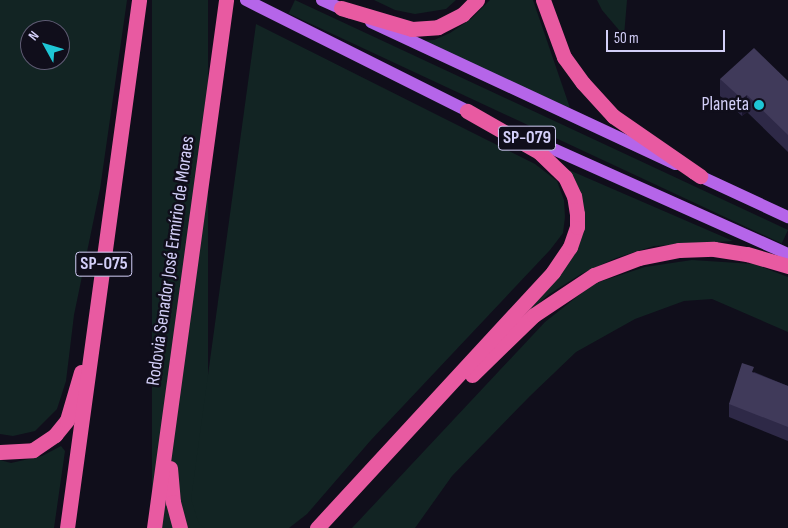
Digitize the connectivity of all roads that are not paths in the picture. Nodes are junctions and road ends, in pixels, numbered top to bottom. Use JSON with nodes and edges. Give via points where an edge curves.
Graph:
{"nodes":[{"id":1,"x":139,"y":0,"type":"edge"},
{"id":2,"x":226,"y":0,"type":"edge"},
{"id":3,"x":246,"y":0,"type":"edge"},
{"id":4,"x":322,"y":0,"type":"edge"},
{"id":5,"x":477,"y":0,"type":"edge"},
{"id":6,"x":543,"y":0,"type":"edge"},
{"id":7,"x":341,"y":8,"type":"junction"},
{"id":8,"x":467,"y":111,"type":"junction"},
{"id":9,"x":700,"y":176,"type":"junction"},
{"id":10,"x":788,"y":217,"type":"edge"},
{"id":11,"x":788,"y":254,"type":"edge"},
{"id":12,"x":788,"y":266,"type":"edge"},
{"id":13,"x":99,"y":305,"type":"junction"},
{"id":14,"x":174,"y":392,"type":"junction"},
{"id":15,"x":0,"y":452,"type":"edge"},
{"id":16,"x":67,"y":528,"type":"edge"},
{"id":17,"x":154,"y":528,"type":"edge"},
{"id":18,"x":180,"y":528,"type":"edge"},
{"id":19,"x":316,"y":528,"type":"edge"},
{"id":20,"x":330,"y":528,"type":"edge"}],
"edges":[{"from":1,"to":13,"type":"highway","number":"SP-075"},
{"from":2,"to":14,"type":"highway","name":"Rodovia Senador José Ermírio de Moraes"},
{"from":3,"to":8,"type":"main road","number":"SP-079"},
{"from":4,"to":7,"type":"main road","number":"SP-079"},
{"from":5,"to":7,"type":"highway","via":[[463,14],[438,27],[412,29]]},
{"from":6,"to":9,"type":"highway","via":[[564,57],[583,83],[613,116]]},
{"from":7,"to":9,"type":"main road","number":"SP-079"},
{"from":8,"to":11,"type":"main road","number":"SP-079"},
{"from":8,"to":19,"type":"highway","via":[[539,152],[565,177],[574,196],[577,214],[577,227],[570,247],[547,280]]},
{"from":9,"to":10,"type":"main road","number":"SP-079"},
{"from":12,"to":20,"type":"highway","via":[[747,254],[696,250],[639,258],[594,275],[527,322],[457,389]]},
{"from":13,"to":15,"type":"highway","via":[[67,420],[55,435],[32,450]]},
{"from":13,"to":16,"type":"highway","number":"SP-075"},
{"from":14,"to":17,"type":"highway","name":"Rodovia Senador José Ermírio de Moraes"},
{"from":14,"to":18,"type":"highway","via":[[170,482]]}]}
